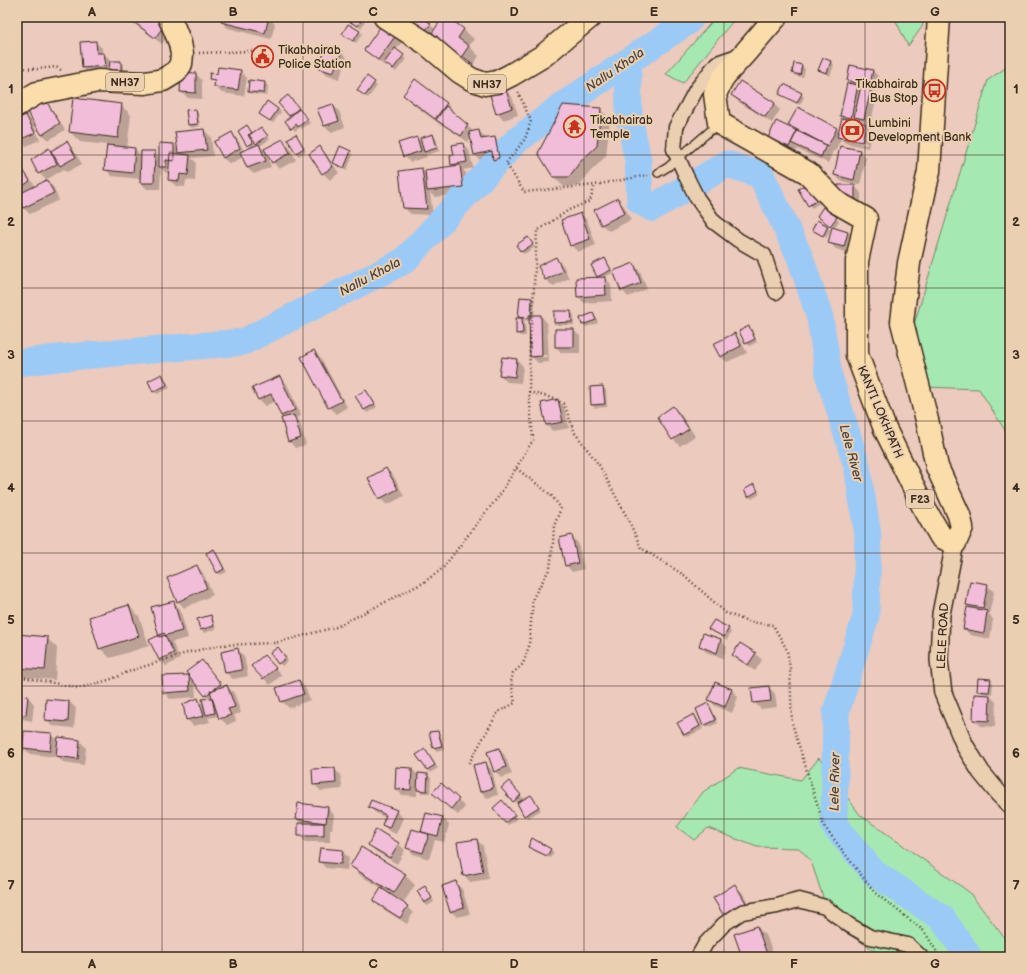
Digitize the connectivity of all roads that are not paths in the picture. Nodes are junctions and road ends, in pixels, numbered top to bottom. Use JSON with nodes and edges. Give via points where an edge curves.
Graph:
{"nodes":[{"id":1,"x":169,"y":17,"type":"edge"},
{"id":2,"x":384,"y":17,"type":"edge"},
{"id":3,"x":590,"y":17,"type":"edge"},
{"id":4,"x":776,"y":17,"type":"edge"},
{"id":5,"x":939,"y":17,"type":"edge"},
{"id":6,"x":745,"y":53,"type":"junction"},
{"id":7,"x":17,"y":105,"type":"edge"},
{"id":8,"x":719,"y":123,"type":"junction"},
{"id":9,"x":658,"y":173,"type":"road end"},
{"id":10,"x":776,"y":292,"type":"dead end"},
{"id":11,"x":955,"y":543,"type":"junction"},
{"id":12,"x":1010,"y":805,"type":"edge"},
{"id":13,"x":698,"y":957,"type":"edge"},
{"id":14,"x":921,"y":957,"type":"edge"}],
"edges":[{"from":1,"to":7,"type":"main road","number":"NH37","via":[[182,54],[181,64],[176,72],[163,80],[145,83],[98,81],[37,93]]},
{"from":2,"to":3,"type":"main road","number":"NH37","via":[[426,44],[460,72],[485,84],[511,76],[543,56]]},
{"from":4,"to":6,"type":"main road"},
{"from":5,"to":11,"type":"main road","number":"F23","via":[[929,171],[909,263],[902,322],[937,467],[962,527]]},
{"from":6,"to":8,"type":"main road","via":[[724,76],[715,94]]},
{"from":6,"to":10,"type":"street","via":[[717,63],[696,90],[676,128],[674,149],[697,198],[714,222],[764,255]]},
{"from":8,"to":9,"type":"lane"},
{"from":8,"to":11,"type":"main road","name":"KANTI LOKHPATH","number":"F23","via":[[808,173],[836,202],[866,219],[857,261],[857,355],[884,429],[923,506],[941,537]]},
{"from":11,"to":12,"type":"street","name":"LELE ROAD","via":[[941,614],[939,660],[943,693],[965,746],[981,772]]},
{"from":13,"to":14,"type":"street","via":[[706,943],[724,924],[742,912],[799,900],[825,907],[870,937],[908,945]]}]}
